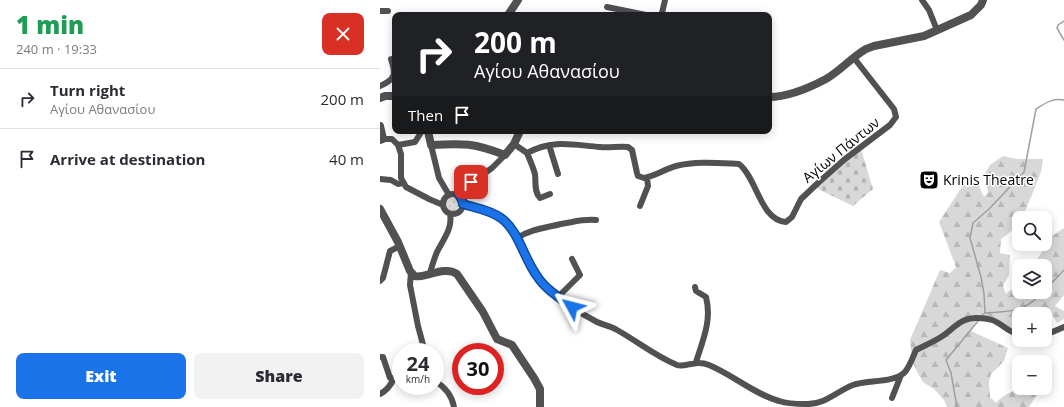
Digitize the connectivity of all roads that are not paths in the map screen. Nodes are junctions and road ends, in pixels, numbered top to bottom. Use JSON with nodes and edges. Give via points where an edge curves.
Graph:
{"nodes":[{"id":1,"x":518,"y":0,"type":"edge"},
{"id":2,"x":665,"y":0,"type":"edge"},
{"id":3,"x":922,"y":0,"type":"edge"},
{"id":4,"x":982,"y":2,"type":"edge"},
{"id":5,"x":607,"y":7,"type":"dead end"},
{"id":6,"x":380,"y":11,"type":"edge"},
{"id":7,"x":388,"y":11,"type":"dead end"},
{"id":8,"x":510,"y":12,"type":"edge"},
{"id":9,"x":631,"y":12,"type":"edge"},
{"id":10,"x":662,"y":12,"type":"edge"},
{"id":11,"x":938,"y":30,"type":"junction"},
{"id":12,"x":391,"y":58,"type":"dead end"},
{"id":13,"x":854,"y":58,"type":"junction"},
{"id":14,"x":392,"y":61,"type":"edge"},
{"id":15,"x":392,"y":78,"type":"edge"},
{"id":16,"x":380,"y":86,"type":"edge"},
{"id":17,"x":381,"y":95,"type":"edge"},
{"id":18,"x":392,"y":96,"type":"edge"},
{"id":19,"x":772,"y":97,"type":"edge"},
{"id":20,"x":380,"y":126,"type":"edge"},
{"id":21,"x":420,"y":134,"type":"edge"},
{"id":22,"x":429,"y":134,"type":"edge"},
{"id":23,"x":519,"y":134,"type":"edge"},
{"id":24,"x":382,"y":139,"type":"edge"},
{"id":25,"x":514,"y":144,"type":"junction"},
{"id":26,"x":398,"y":145,"type":"junction"},
{"id":27,"x":431,"y":145,"type":"junction"},
{"id":28,"x":549,"y":145,"type":"junction"},
{"id":29,"x":527,"y":153,"type":"junction"},
{"id":30,"x":505,"y":155,"type":"junction"},
{"id":31,"x":558,"y":174,"type":"dead end"},
{"id":32,"x":647,"y":178,"type":"junction"},
{"id":33,"x":380,"y":180,"type":"edge"},
{"id":34,"x":403,"y":183,"type":"junction"},
{"id":35,"x":449,"y":194,"type":"junction"},
{"id":36,"x":550,"y":194,"type":"dead end"},
{"id":37,"x":459,"y":195,"type":"junction"},
{"id":38,"x":443,"y":204,"type":"junction"},
{"id":39,"x":463,"y":204,"type":"junction"},
{"id":40,"x":640,"y":206,"type":"dead end"},
{"id":41,"x":380,"y":209,"type":"edge"},
{"id":42,"x":450,"y":214,"type":"junction"},
{"id":43,"x":596,"y":220,"type":"dead end"},
{"id":44,"x":516,"y":238,"type":"junction"},
{"id":45,"x":400,"y":246,"type":"junction"},
{"id":46,"x":572,"y":259,"type":"dead end"},
{"id":47,"x":411,"y":272,"type":"junction"},
{"id":48,"x":430,"y":273,"type":"junction"},
{"id":49,"x":380,"y":281,"type":"edge"},
{"id":50,"x":695,"y":287,"type":"dead end"},
{"id":51,"x":558,"y":297,"type":"junction"},
{"id":52,"x":1064,"y":327,"type":"edge"},
{"id":53,"x":1012,"y":332,"type":"edge"},
{"id":54,"x":1052,"y":332,"type":"edge"},
{"id":55,"x":423,"y":343,"type":"edge"},
{"id":56,"x":380,"y":357,"type":"edge"},
{"id":57,"x":696,"y":362,"type":"junction"},
{"id":58,"x":901,"y":375,"type":"junction"},
{"id":59,"x":392,"y":378,"type":"edge"},
{"id":60,"x":392,"y":381,"type":"edge"},
{"id":61,"x":444,"y":388,"type":"edge"},
{"id":62,"x":380,"y":394,"type":"edge"},
{"id":63,"x":892,"y":398,"type":"dead end"},
{"id":64,"x":454,"y":407,"type":"edge"},
{"id":65,"x":540,"y":407,"type":"edge"}],
"edges":[{"from":1,"to":8,"type":"street"},
{"from":2,"to":10,"type":"street"},
{"from":3,"to":11,"type":"street"},
{"from":4,"to":11,"type":"street","via":[[971,15]]},
{"from":5,"to":9,"type":"street"},
{"from":6,"to":7,"type":"street"},
{"from":11,"to":13,"type":"street","via":[[924,36],[874,46]]},
{"from":12,"to":14,"type":"street"},
{"from":13,"to":19,"type":"street","via":[[826,79],[798,91]]},
{"from":13,"to":32,"type":"street","name":"Αγίων Πάντων","via":[[894,109],[896,117],[890,125],[845,159],[813,188],[802,199],[790,221],[778,221],[769,213],[746,171],[739,164],[684,165],[663,170]]},
{"from":15,"to":16,"type":"street"},
{"from":17,"to":18,"type":"street"},
{"from":20,"to":24,"type":"street"},
{"from":21,"to":26,"type":"street","via":[[416,142]]},
{"from":22,"to":27,"type":"street"},
{"from":23,"to":25,"type":"street"},
{"from":24,"to":26,"type":"street","via":[[392,139]]},
{"from":25,"to":29,"type":"street"},
{"from":25,"to":30,"type":"street"},
{"from":26,"to":34,"type":"street"},
{"from":27,"to":30,"type":"street","via":[[465,143],[489,148]]},
{"from":27,"to":35,"type":"street","via":[[439,178]]},
{"from":28,"to":29,"type":"street"},
{"from":28,"to":31,"type":"street"},
{"from":28,"to":32,"type":"street","via":[[571,143],[600,147],[630,147],[637,173]]},
{"from":29,"to":36,"type":"street","via":[[535,174],[538,197],[543,198]]},
{"from":30,"to":37,"type":"street"},
{"from":32,"to":40,"type":"street","via":[[648,186]]},
{"from":33,"to":34,"type":"street"},
{"from":34,"to":38,"type":"street","via":[[406,187]]},
{"from":35,"to":37,"type":"street"},
{"from":35,"to":38,"type":"street","via":[[444,198]]},
{"from":37,"to":39,"type":"street"},
{"from":38,"to":42,"type":"street"},
{"from":39,"to":42,"type":"street","via":[[459,212]]},
{"from":39,"to":44,"type":"street","via":[[500,217]]},
{"from":41,"to":45,"type":"street"},
{"from":42,"to":48,"type":"street","via":[[450,227],[435,256]]},
{"from":43,"to":44,"type":"street","via":[[581,219],[544,227]]},
{"from":44,"to":51,"type":"street","via":[[537,277]]},
{"from":45,"to":47,"type":"street"},
{"from":45,"to":49,"type":"street","via":[[390,251]]},
{"from":46,"to":51,"type":"street","via":[[580,275]]},
{"from":47,"to":48,"type":"street","via":[[417,276]]},
{"from":47,"to":55,"type":"street","via":[[410,285]]},
{"from":48,"to":65,"type":"street","via":[[452,271],[458,274],[497,339],[512,345],[534,378],[540,389]]},
{"from":50,"to":57,"type":"street","via":[[696,291],[706,297],[709,317]]},
{"from":51,"to":57,"type":"street","via":[[590,318],[616,329],[640,346],[678,365]]},
{"from":52,"to":54,"type":"street"},
{"from":53,"to":58,"type":"street","via":[[991,320],[971,318],[916,350],[907,370]]},
{"from":56,"to":59,"type":"street","via":[[383,357]]},
{"from":57,"to":58,"type":"street","via":[[709,365],[779,401],[797,404],[816,403],[854,385]]},
{"from":58,"to":63,"type":"street"},
{"from":60,"to":62,"type":"street"},
{"from":61,"to":64,"type":"street","via":[[451,397]]}]}
